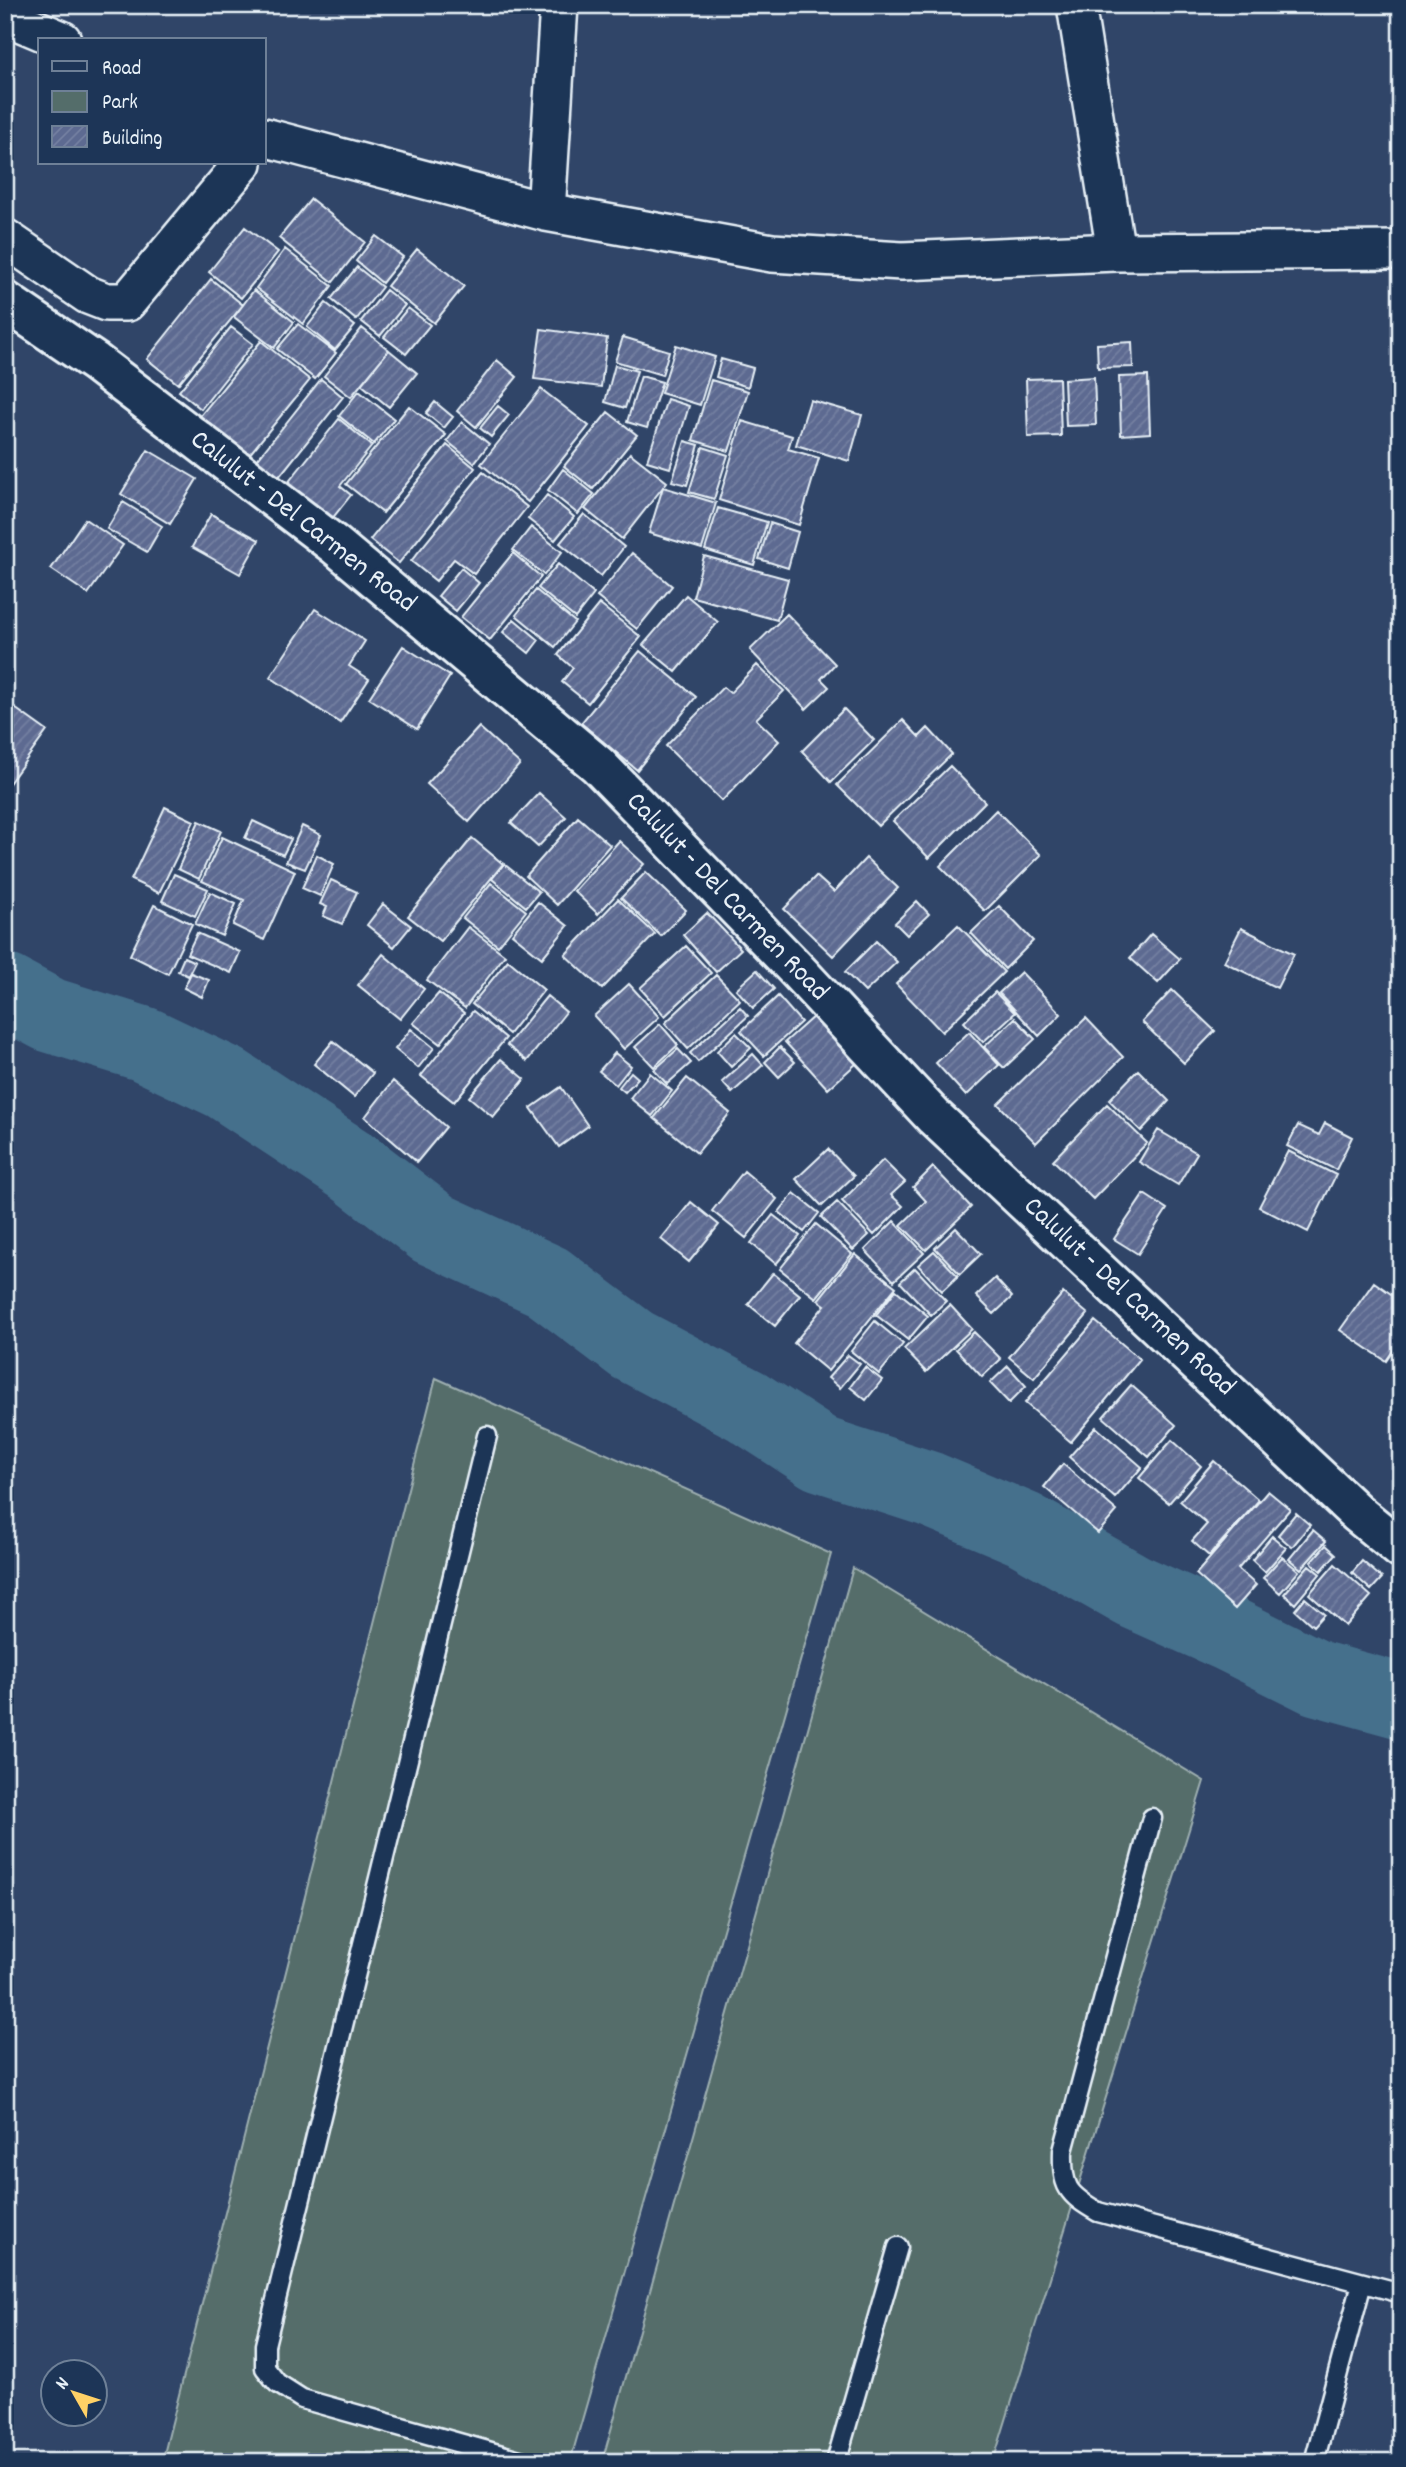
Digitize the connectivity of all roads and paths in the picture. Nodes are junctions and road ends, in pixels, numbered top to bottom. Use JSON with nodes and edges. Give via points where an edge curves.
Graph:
{"nodes":[{"id":1,"x":559,"y":5,"type":"edge"},
{"id":2,"x":1076,"y":5,"type":"edge"},
{"id":3,"x":5,"y":16,"type":"edge"},
{"id":4,"x":57,"y":38,"type":"edge"},
{"id":5,"x":266,"y":138,"type":"edge"},
{"id":6,"x":242,"y":164,"type":"edge"},
{"id":7,"x":546,"y":212,"type":"junction"},
{"id":8,"x":5,"y":238,"type":"edge"},
{"id":9,"x":1401,"y":250,"type":"edge"},
{"id":10,"x":1116,"y":252,"type":"junction"},
{"id":11,"x":5,"y":301,"type":"edge"},
{"id":12,"x":487,"y":1436,"type":"dead end"},
{"id":13,"x":1401,"y":1549,"type":"edge"},
{"id":14,"x":1152,"y":1818,"type":"dead end"},
{"id":15,"x":898,"y":2247,"type":"dead end"},
{"id":16,"x":1362,"y":2283,"type":"junction"},
{"id":17,"x":1401,"y":2293,"type":"edge"},
{"id":18,"x":527,"y":2462,"type":"edge"},
{"id":19,"x":836,"y":2462,"type":"edge"},
{"id":20,"x":1314,"y":2462,"type":"edge"}],
"edges":[{"from":1,"to":7,"type":"street"},
{"from":2,"to":10,"type":"street"},
{"from":3,"to":4,"type":"street"},
{"from":5,"to":7,"type":"street"},
{"from":6,"to":8,"type":"street","via":[[127,302],[106,302],[88,295]]},
{"from":7,"to":10,"type":"street","via":[[772,253],[902,261]]},
{"from":9,"to":10,"type":"street"},
{"from":11,"to":13,"type":"main road","name":"Calulut - Del Carmen Road","via":[[94,362],[325,537],[598,765],[934,1117]]},
{"from":12,"to":18,"type":"lane","via":[[265,2345],[265,2368],[277,2383],[302,2399]]},
{"from":14,"to":16,"type":"lane","via":[[1063,2151],[1063,2177],[1070,2194],[1098,2212]]},
{"from":15,"to":19,"type":"lane"},
{"from":16,"to":17,"type":"lane"},
{"from":16,"to":20,"type":"lane"}]}
